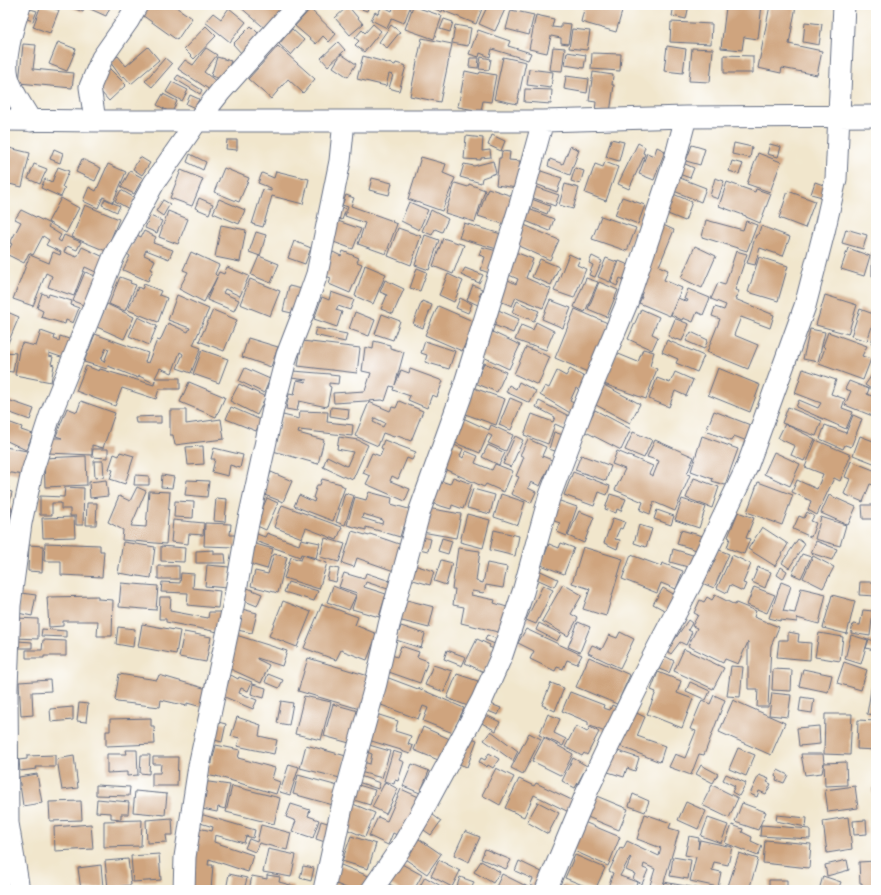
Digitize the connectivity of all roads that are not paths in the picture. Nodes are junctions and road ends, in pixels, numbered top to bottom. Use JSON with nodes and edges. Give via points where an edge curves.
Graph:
{"nodes":[{"id":1,"x":20,"y":5,"type":"edge"},
{"id":2,"x":137,"y":5,"type":"edge"},
{"id":3,"x":298,"y":5,"type":"edge"},
{"id":4,"x":844,"y":5,"type":"edge"},
{"id":5,"x":839,"y":116,"type":"junction"},
{"id":6,"x":876,"y":116,"type":"edge"},
{"id":7,"x":686,"y":117,"type":"junction"},
{"id":8,"x":5,"y":120,"type":"edge"},
{"id":9,"x":31,"y":120,"type":"junction"},
{"id":10,"x":95,"y":121,"type":"junction"},
{"id":11,"x":197,"y":121,"type":"junction"},
{"id":12,"x":344,"y":121,"type":"junction"},
{"id":13,"x":543,"y":121,"type":"junction"},
{"id":14,"x":6,"y":822,"type":"edge"},
{"id":15,"x":19,"y":890,"type":"edge"},
{"id":16,"x":184,"y":890,"type":"edge"},
{"id":17,"x":324,"y":890,"type":"edge"},
{"id":18,"x":372,"y":890,"type":"edge"},
{"id":19,"x":546,"y":890,"type":"edge"}],
"edges":[{"from":1,"to":9,"type":"street","via":[[7,57],[8,77]]},
{"from":2,"to":10,"type":"street","via":[[102,58],[90,87]]},
{"from":3,"to":11,"type":"street"},
{"from":4,"to":5,"type":"street"},
{"from":5,"to":6,"type":"street"},
{"from":5,"to":7,"type":"street"},
{"from":5,"to":19,"type":"street","via":[[836,179],[805,306],[747,467],[605,753]]},
{"from":7,"to":13,"type":"street"},
{"from":7,"to":18,"type":"street","via":[[627,303],[580,415],[549,498],[523,592],[502,655],[482,700],[419,817]]},
{"from":8,"to":9,"type":"street"},
{"from":9,"to":10,"type":"street"},
{"from":10,"to":11,"type":"street"},
{"from":11,"to":12,"type":"street"},
{"from":11,"to":14,"type":"street","via":[[154,183],[114,256],[50,416],[32,472],[21,523],[10,605]]},
{"from":12,"to":13,"type":"street"},
{"from":12,"to":16,"type":"street","via":[[340,161],[317,274],[287,355],[249,520],[199,766],[185,857]]},
{"from":13,"to":17,"type":"street","via":[[461,396],[420,510],[342,807]]},
{"from":14,"to":15,"type":"street"}]}
